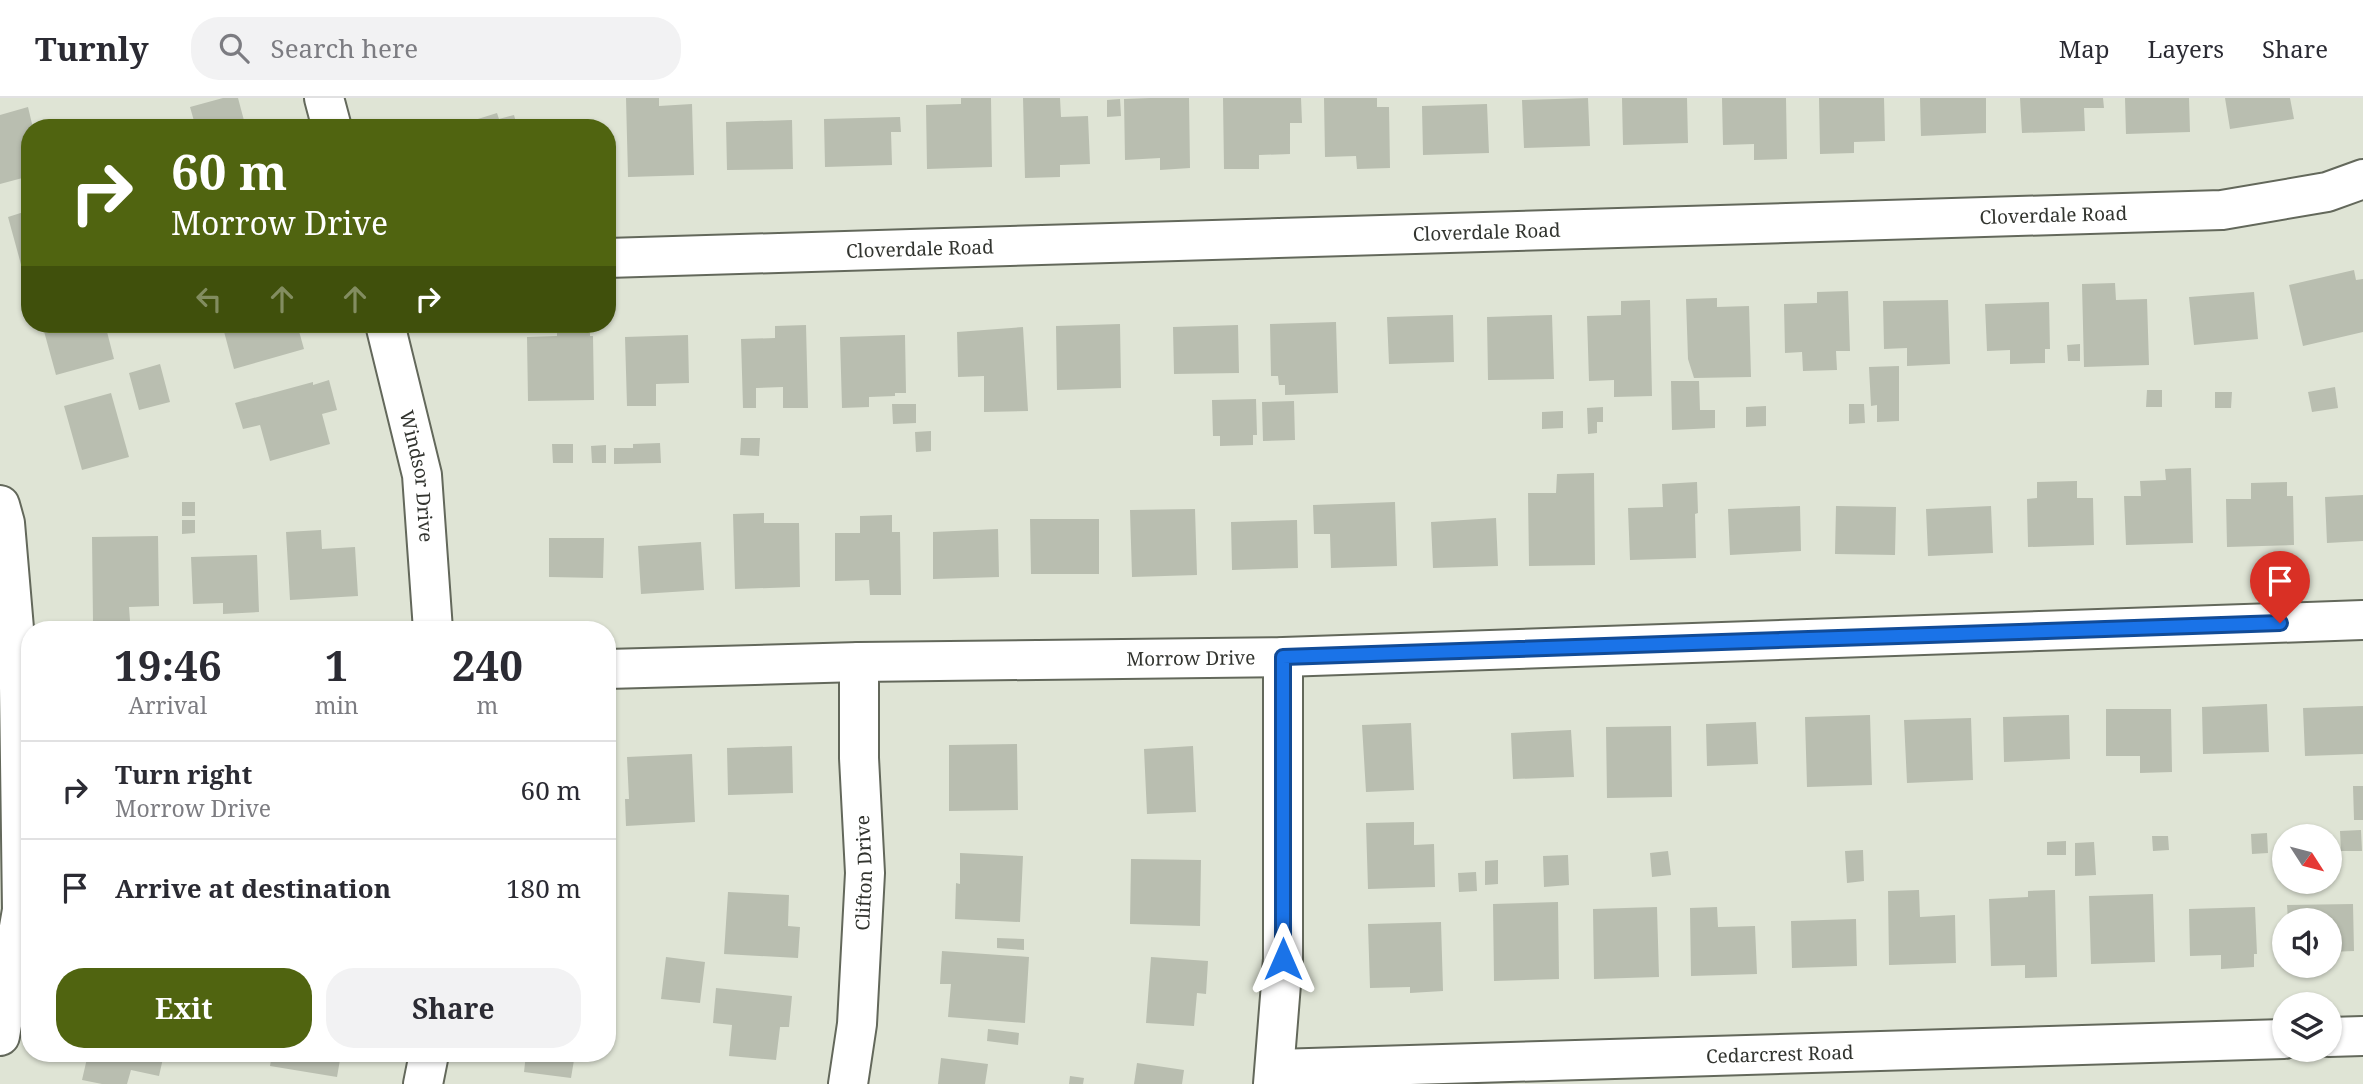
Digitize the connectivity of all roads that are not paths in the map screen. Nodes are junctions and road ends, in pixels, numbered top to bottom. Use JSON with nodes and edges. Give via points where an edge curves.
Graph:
{"nodes":[{"id":1,"x":324,"y":98,"type":"edge"},
{"id":2,"x":330,"y":119,"type":"edge"},
{"id":3,"x":2363,"y":179,"type":"edge"},
{"id":4,"x":616,"y":258,"type":"edge"},
{"id":5,"x":387,"y":333,"type":"edge"},
{"id":6,"x":0,"y":505,"type":"edge"},
{"id":7,"x":2363,"y":620,"type":"edge"},
{"id":8,"x":432,"y":621,"type":"edge"},
{"id":9,"x":1283,"y":657,"type":"junction"},
{"id":10,"x":21,"y":661,"type":"edge"},
{"id":11,"x":859,"y":662,"type":"junction"},
{"id":12,"x":616,"y":669,"type":"edge"},
{"id":13,"x":21,"y":916,"type":"edge"},
{"id":14,"x":0,"y":1036,"type":"edge"},
{"id":15,"x":2363,"y":1036,"type":"edge"},
{"id":16,"x":2342,"y":1037,"type":"edge"},
{"id":17,"x":2272,"y":1039,"type":"edge"},
{"id":18,"x":427,"y":1062,"type":"edge"},
{"id":19,"x":1275,"y":1077,"type":"edge"},
{"id":20,"x":423,"y":1084,"type":"edge"},
{"id":21,"x":848,"y":1084,"type":"edge"}],
"edges":[{"from":1,"to":2,"type":"street"},
{"from":3,"to":4,"type":"street","name":"Cloverdale Road","via":[[2327,192],[2222,210]]},
{"from":5,"to":8,"type":"street","name":"Windsor Drive","via":[[422,475]]},
{"from":6,"to":10,"type":"street"},
{"from":7,"to":9,"type":"street","name":"Morrow Drive"},
{"from":9,"to":11,"type":"street","name":"Morrow Drive"},
{"from":9,"to":19,"type":"street","via":[[1283,959]]},
{"from":11,"to":12,"type":"street","name":"Morrow Drive"},
{"from":11,"to":21,"type":"street","name":"Clifton Drive","via":[[865,873],[857,1024]]},
{"from":13,"to":14,"type":"street"},
{"from":15,"to":16,"type":"street"},
{"from":17,"to":19,"type":"street","name":"Cedarcrest Road"},
{"from":18,"to":20,"type":"street"}]}
